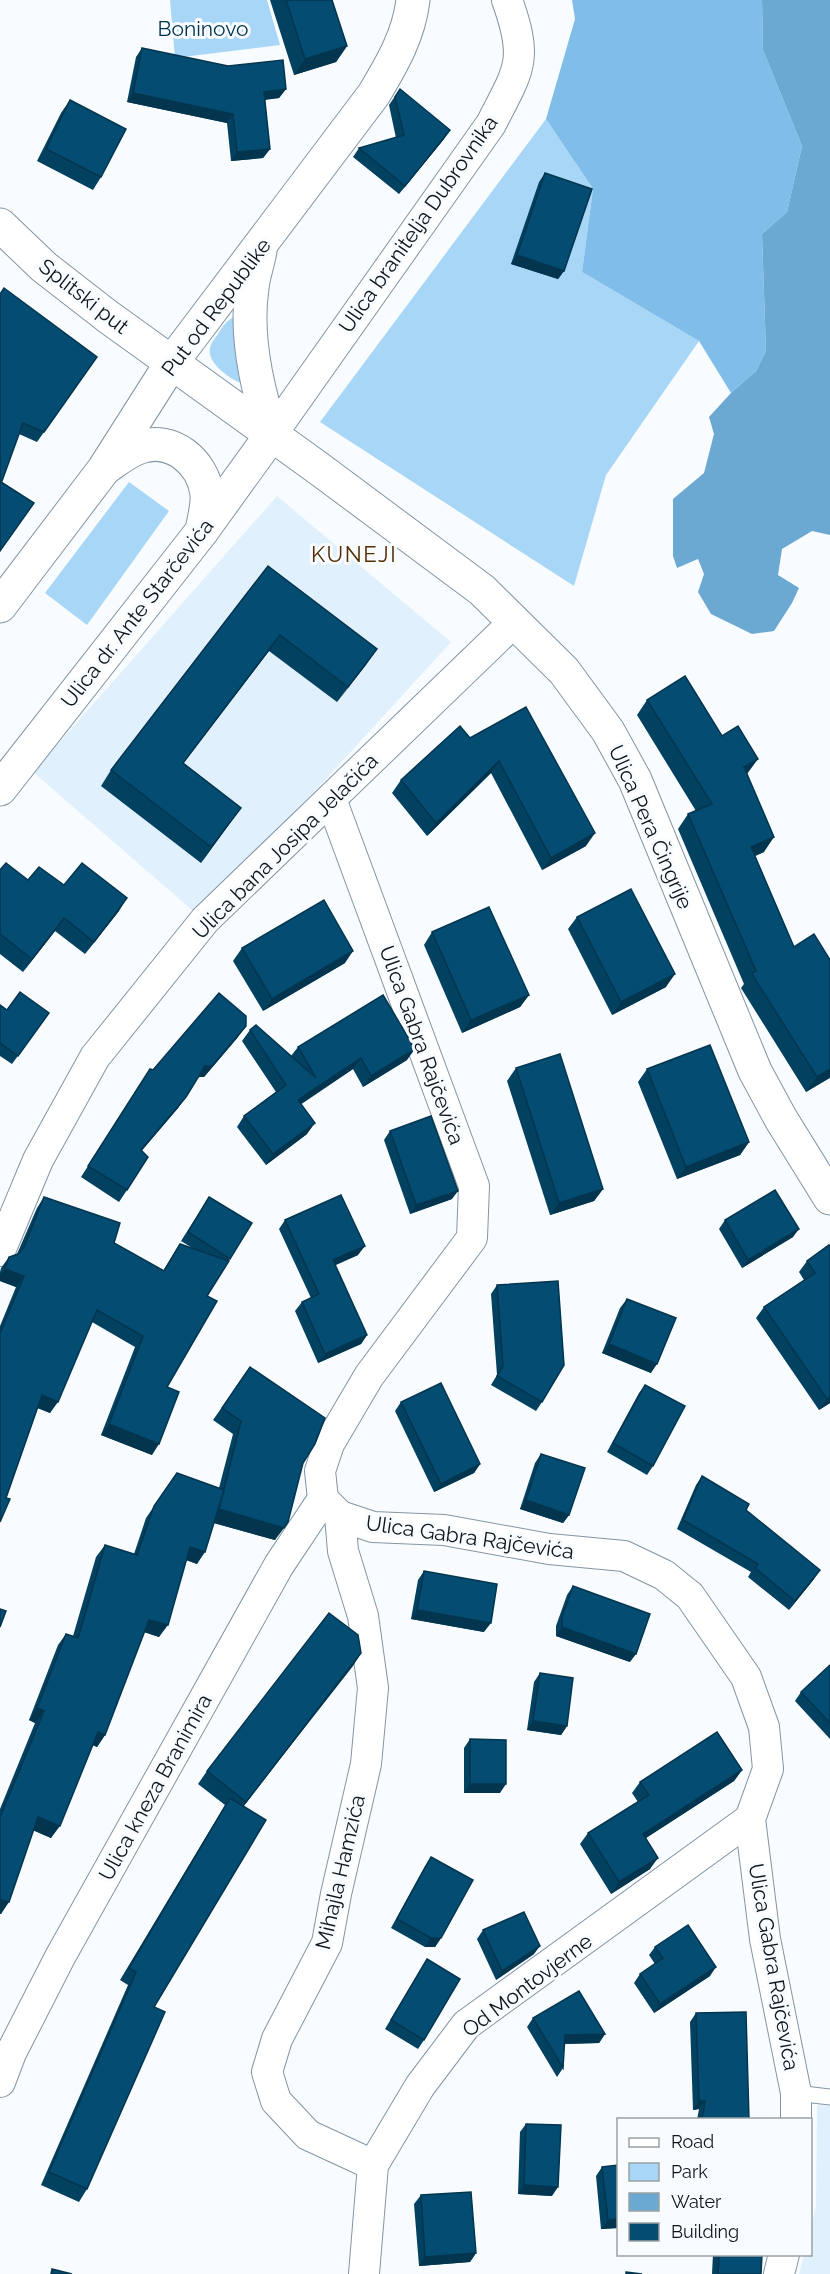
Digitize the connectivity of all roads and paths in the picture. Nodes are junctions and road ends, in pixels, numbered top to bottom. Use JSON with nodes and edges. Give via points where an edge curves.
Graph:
{"nodes":[{"id":1,"x":414,"y":0,"type":"edge"},
{"id":2,"x":507,"y":0,"type":"edge"},
{"id":3,"x":0,"y":225,"type":"edge"},
{"id":4,"x":262,"y":244,"type":"junction"},
{"id":5,"x":172,"y":362,"type":"junction"},
{"id":6,"x":272,"y":435,"type":"junction"},
{"id":7,"x":104,"y":469,"type":"junction"},
{"id":8,"x":202,"y":531,"type":"junction"},
{"id":9,"x":0,"y":606,"type":"edge"},
{"id":10,"x":515,"y":621,"type":"junction"},
{"id":11,"x":0,"y":789,"type":"edge"},
{"id":12,"x":331,"y":799,"type":"junction"},
{"id":13,"x":830,"y":1198,"type":"edge"},
{"id":14,"x":0,"y":1251,"type":"edge"},
{"id":15,"x":332,"y":1507,"type":"junction"},
{"id":16,"x":750,"y":1819,"type":"junction"},
{"id":17,"x":0,"y":2082,"type":"edge"},
{"id":18,"x":830,"y":2097,"type":"edge"},
{"id":19,"x":796,"y":2106,"type":"edge"},
{"id":20,"x":373,"y":2165,"type":"junction"},
{"id":21,"x":784,"y":2256,"type":"edge"},
{"id":22,"x":364,"y":2274,"type":"edge"},
{"id":23,"x":779,"y":2274,"type":"edge"}],
"edges":[{"from":1,"to":4,"type":"main road","name":"Put od Republike","via":[[396,58],[374,94]]},
{"from":2,"to":6,"type":"street","name":"Ulica branitelja Dubrovnika","via":[[520,52],[518,72],[491,124]]},
{"from":3,"to":5,"type":"main road","name":"Splitski put","via":[[45,267]]},
{"from":4,"to":5,"type":"main road","name":"Put od Republike"},
{"from":4,"to":6,"type":"main road","via":[[252,288],[251,327],[262,403]]},
{"from":5,"to":6,"type":"main road","name":"Splitski put"},
{"from":5,"to":7,"type":"main road","name":"Put od Republike"},
{"from":6,"to":8,"type":"main road","name":"Ulica dr. Ante Starčevića"},
{"from":6,"to":10,"type":"main road","name":"Ulica Pera Čingrije","via":[[482,590]]},
{"from":7,"to":8,"type":"main road","via":[[141,446],[166,444],[186,454],[201,471],[207,495]]},
{"from":7,"to":9,"type":"main road","name":"Put od Republike"},
{"from":8,"to":11,"type":"main road","name":"Ulica dr. Ante Starčevića"},
{"from":10,"to":12,"type":"street","name":"Ulica bana Josipa Jelačića"},
{"from":10,"to":13,"type":"main road","name":"Ulica Pera Čingrije","via":[[564,671],[608,731],[635,780],[755,1071]]},
{"from":12,"to":14,"type":"street","name":"Ulica bana Josipa Jelačića","via":[[205,920],[95,1057],[38,1160]]},
{"from":12,"to":15,"type":"street","name":"Ulica Gabra Rajčevića","via":[[474,1186],[472,1238],[369,1377],[329,1444],[320,1471]]},
{"from":15,"to":16,"type":"street","name":"Ulica Gabra Rajčevića","via":[[373,1527],[444,1530],[549,1549],[624,1556],[663,1575],[690,1596],[750,1687],[764,1727],[768,1769]]},
{"from":15,"to":17,"type":"street","name":"Ulica kneza Branimira","via":[[279,1565],[72,1936]]},
{"from":15,"to":20,"type":"street","name":"Mihajla Hamzića","via":[[363,1616],[373,1688],[366,1764],[327,1943],[277,2039],[267,2072],[276,2101],[308,2135]]},
{"from":16,"to":19,"type":"street","name":"Ulica Gabra Rajčevića","via":[[765,1939]]},
{"from":16,"to":20,"type":"street","name":"Od Montovjerne","via":[[466,2025],[420,2086]]},
{"from":18,"to":19,"type":"lane"},
{"from":20,"to":22,"type":"street","name":"Od Montovjerne"},
{"from":21,"to":23,"type":"street"}]}
